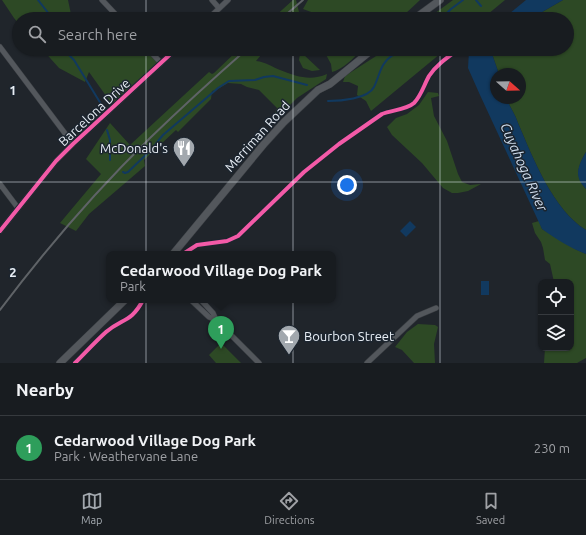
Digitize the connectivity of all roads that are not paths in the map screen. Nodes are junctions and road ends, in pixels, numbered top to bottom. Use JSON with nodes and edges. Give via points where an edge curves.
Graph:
{"nodes":[{"id":1,"x":102,"y":0,"type":"edge"},
{"id":2,"x":212,"y":0,"type":"edge"},
{"id":3,"x":228,"y":0,"type":"edge"},
{"id":4,"x":440,"y":0,"type":"edge"},
{"id":5,"x":219,"y":8,"type":"junction"},
{"id":6,"x":113,"y":12,"type":"edge"},
{"id":7,"x":215,"y":12,"type":"edge"},
{"id":8,"x":424,"y":12,"type":"edge"},
{"id":9,"x":0,"y":47,"type":"edge"},
{"id":10,"x":154,"y":56,"type":"edge"},
{"id":11,"x":168,"y":56,"type":"edge"},
{"id":12,"x":364,"y":56,"type":"edge"},
{"id":13,"x":161,"y":63,"type":"junction"},
{"id":14,"x":73,"y":144,"type":"junction"},
{"id":15,"x":0,"y":184,"type":"edge"},
{"id":16,"x":18,"y":208,"type":"junction"},
{"id":17,"x":0,"y":230,"type":"edge"},
{"id":18,"x":175,"y":251,"type":"edge"},
{"id":19,"x":122,"y":303,"type":"edge"},
{"id":20,"x":194,"y":303,"type":"edge"},
{"id":21,"x":204,"y":303,"type":"edge"},
{"id":22,"x":206,"y":306,"type":"junction"},
{"id":23,"x":436,"y":308,"type":"dead end"},
{"id":24,"x":202,"y":311,"type":"junction"},
{"id":25,"x":216,"y":320,"type":"junction"},
{"id":26,"x":60,"y":363,"type":"edge"},
{"id":27,"x":259,"y":363,"type":"edge"},
{"id":28,"x":367,"y":363,"type":"edge"}],
"edges":[{"from":1,"to":6,"type":"street"},
{"from":2,"to":5,"type":"street"},
{"from":3,"to":5,"type":"street"},
{"from":4,"to":8,"type":"main road"},
{"from":5,"to":7,"type":"street"},
{"from":9,"to":14,"type":"street"},
{"from":10,"to":13,"type":"street"},
{"from":11,"to":13,"type":"street","name":"Barcelona Drive"},
{"from":12,"to":18,"type":"main road","name":"Merriman Road","via":[[330,84],[318,90],[284,122]]},
{"from":13,"to":14,"type":"street","name":"Barcelona Drive"},
{"from":14,"to":16,"type":"street","name":"Barcelona Drive"},
{"from":15,"to":16,"type":"street"},
{"from":16,"to":17,"type":"street","name":"Barcelona Drive"},
{"from":19,"to":26,"type":"main road"},
{"from":20,"to":24,"type":"street"},
{"from":21,"to":22,"type":"street"},
{"from":22,"to":24,"type":"street"},
{"from":22,"to":25,"type":"street"},
{"from":23,"to":28,"type":"street","via":[[417,316]]},
{"from":24,"to":25,"type":"street"},
{"from":25,"to":27,"type":"street"}]}
